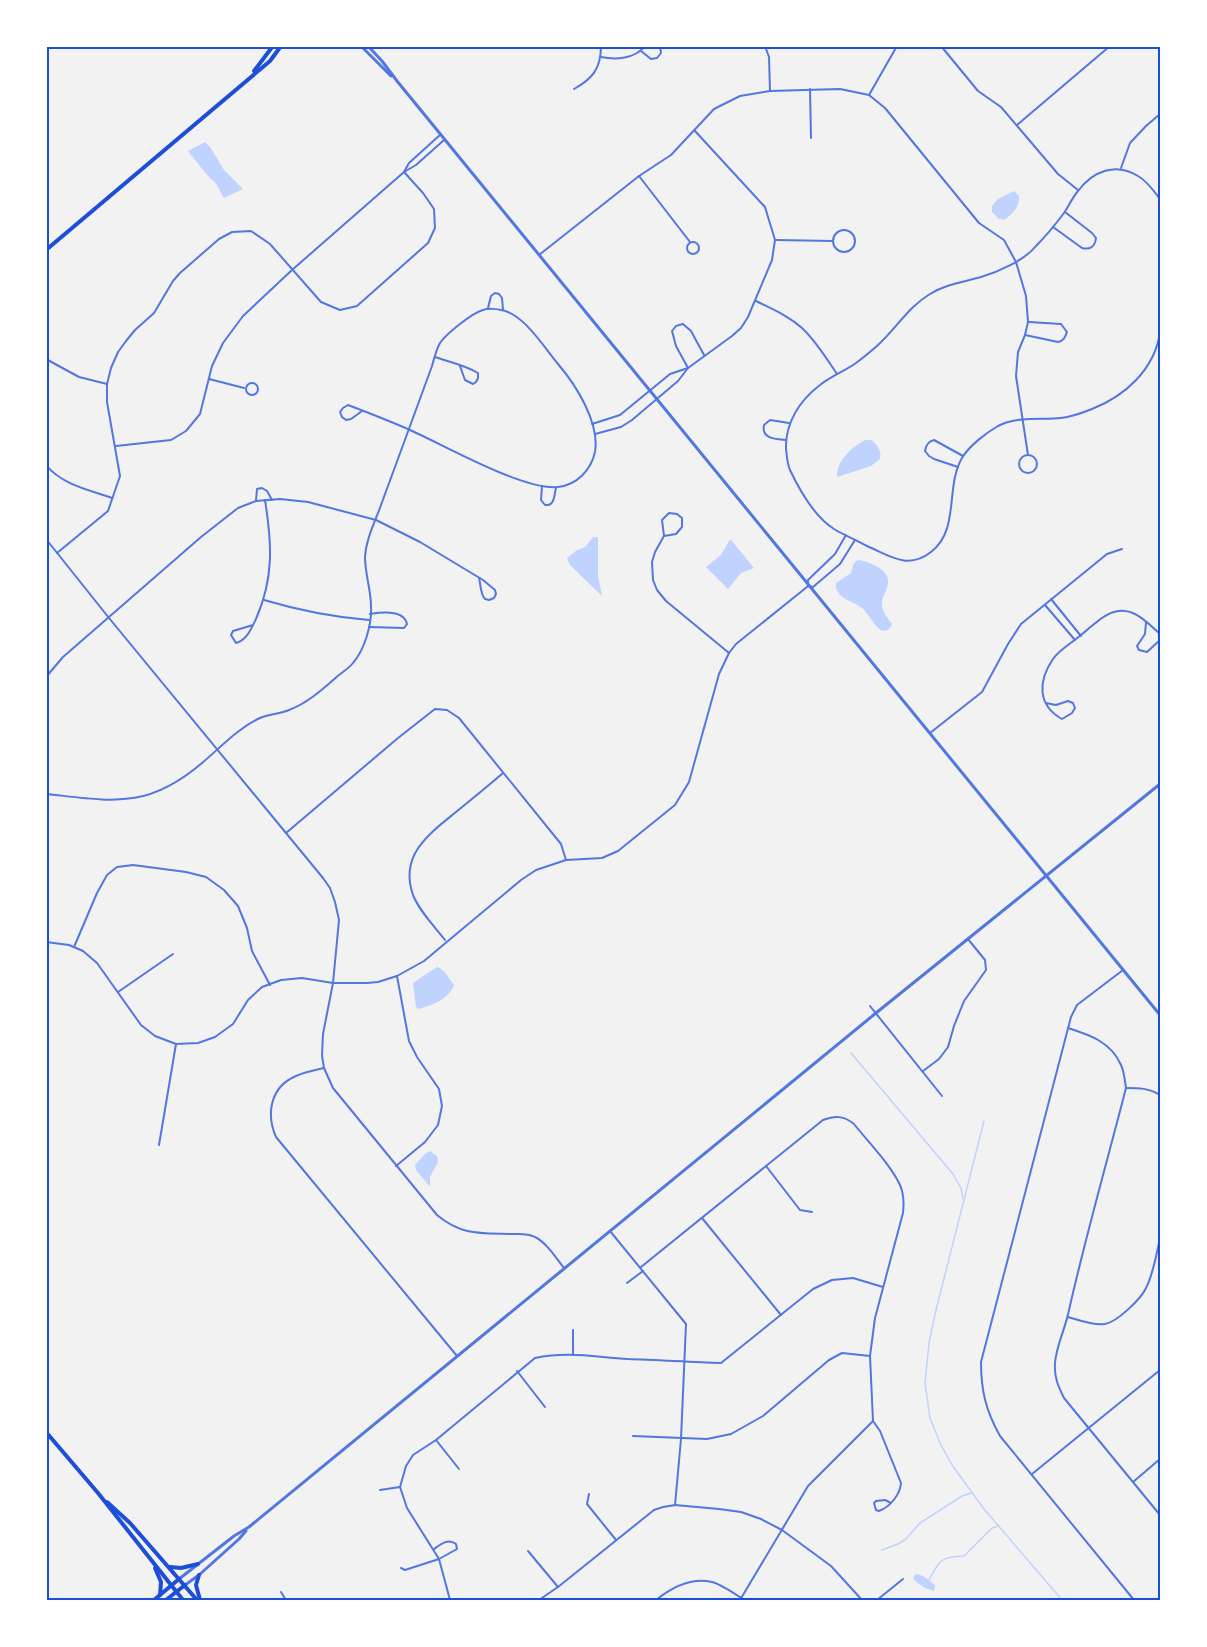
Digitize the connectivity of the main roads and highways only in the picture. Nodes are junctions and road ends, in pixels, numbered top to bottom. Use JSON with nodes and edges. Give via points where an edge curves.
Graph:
{"nodes":[{"id":1,"x":273,"y":46,"type":"edge"},
{"id":2,"x":281,"y":46,"type":"edge"},
{"id":3,"x":248,"y":78,"type":"junction"},
{"id":4,"x":46,"y":250,"type":"edge"},
{"id":5,"x":46,"y":1432,"type":"edge"},
{"id":6,"x":98,"y":1493,"type":"junction"},
{"id":7,"x":152,"y":1562,"type":"junction"},
{"id":8,"x":198,"y":1564,"type":"road end"},
{"id":9,"x":168,"y":1567,"type":"junction"},
{"id":10,"x":199,"y":1575,"type":"road end"},
{"id":11,"x":179,"y":1579,"type":"junction"},
{"id":12,"x":185,"y":1585,"type":"junction"},
{"id":13,"x":171,"y":1586,"type":"junction"},
{"id":14,"x":177,"y":1592,"type":"junction"},
{"id":15,"x":160,"y":1595,"type":"junction"},
{"id":16,"x":154,"y":1600,"type":"edge"},
{"id":17,"x":166,"y":1600,"type":"edge"},
{"id":18,"x":183,"y":1600,"type":"edge"},
{"id":19,"x":198,"y":1600,"type":"edge"}],
"edges":[{"from":1,"to":3,"type":"main road"},
{"from":2,"to":3,"type":"main road","via":[[270,61]]},
{"from":3,"to":4,"type":"main road"},
{"from":5,"to":6,"type":"main road"},
{"from":6,"to":7,"type":"main road"},
{"from":6,"to":9,"type":"main road"},
{"from":7,"to":13,"type":"main road"},
{"from":7,"to":15,"type":"main road","via":[[161,1582]]},
{"from":8,"to":9,"type":"main road"},
{"from":9,"to":11,"type":"main road"},
{"from":10,"to":19,"type":"main road"},
{"from":11,"to":12,"type":"main road"},
{"from":11,"to":13,"type":"main road"},
{"from":12,"to":14,"type":"main road"},
{"from":12,"to":19,"type":"main road"},
{"from":13,"to":14,"type":"main road"},
{"from":13,"to":15,"type":"main road"},
{"from":14,"to":17,"type":"main road"},
{"from":14,"to":18,"type":"main road"},
{"from":15,"to":16,"type":"main road"}]}
